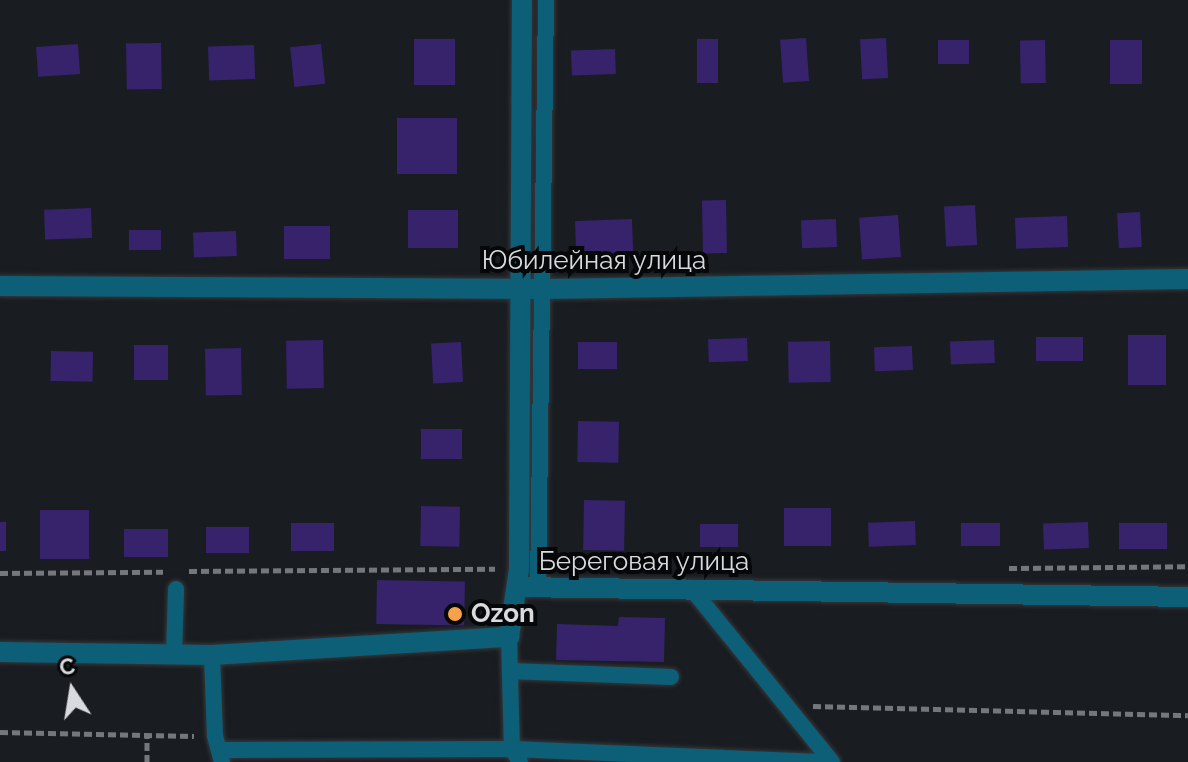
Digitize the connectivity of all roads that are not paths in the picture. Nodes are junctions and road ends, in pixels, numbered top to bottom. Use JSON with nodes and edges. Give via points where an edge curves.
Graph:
{"nodes":[{"id":1,"x":522,"y":0,"type":"edge"},
{"id":2,"x":546,"y":0,"type":"edge"},
{"id":3,"x":1188,"y":279,"type":"edge"},
{"id":4,"x":0,"y":286,"type":"edge"},
{"id":5,"x":520,"y":287,"type":"junction"},
{"id":6,"x":545,"y":289,"type":"junction"},
{"id":7,"x":517,"y":587,"type":"junction"},
{"id":8,"x":538,"y":588,"type":"junction"},
{"id":9,"x":691,"y":588,"type":"junction"},
{"id":10,"x":176,"y":589,"type":"dead end"},
{"id":11,"x":1188,"y":597,"type":"edge"},
{"id":12,"x":509,"y":637,"type":"junction"},
{"id":13,"x":0,"y":652,"type":"edge"},
{"id":14,"x":174,"y":654,"type":"junction"},
{"id":15,"x":212,"y":655,"type":"junction"},
{"id":16,"x":510,"y":671,"type":"junction"},
{"id":17,"x":671,"y":677,"type":"dead end"},
{"id":18,"x":220,"y":750,"type":"edge"},
{"id":19,"x":516,"y":756,"type":"edge"},
{"id":20,"x":830,"y":762,"type":"edge"}],
"edges":[{"from":1,"to":5,"type":"street"},
{"from":2,"to":6,"type":"lane"},
{"from":3,"to":6,"type":"street","name":"Юбилейная улица"},
{"from":4,"to":5,"type":"street","name":"Юбилейная улица"},
{"from":5,"to":6,"type":"street","name":"Юбилейная улица"},
{"from":5,"to":7,"type":"street"},
{"from":6,"to":8,"type":"lane"},
{"from":7,"to":8,"type":"street","name":"Береговая улица"},
{"from":7,"to":12,"type":"street","name":"Береговая улица"},
{"from":8,"to":9,"type":"street","name":"Береговая улица"},
{"from":9,"to":11,"type":"street","name":"Береговая улица"},
{"from":9,"to":20,"type":"lane"},
{"from":10,"to":14,"type":"lane"},
{"from":12,"to":15,"type":"street"},
{"from":12,"to":16,"type":"lane"},
{"from":13,"to":14,"type":"street"},
{"from":14,"to":15,"type":"street"},
{"from":15,"to":18,"type":"lane"},
{"from":16,"to":17,"type":"lane"},
{"from":16,"to":19,"type":"lane"},
{"from":18,"to":19,"type":"lane"},
{"from":19,"to":20,"type":"lane"}]}
